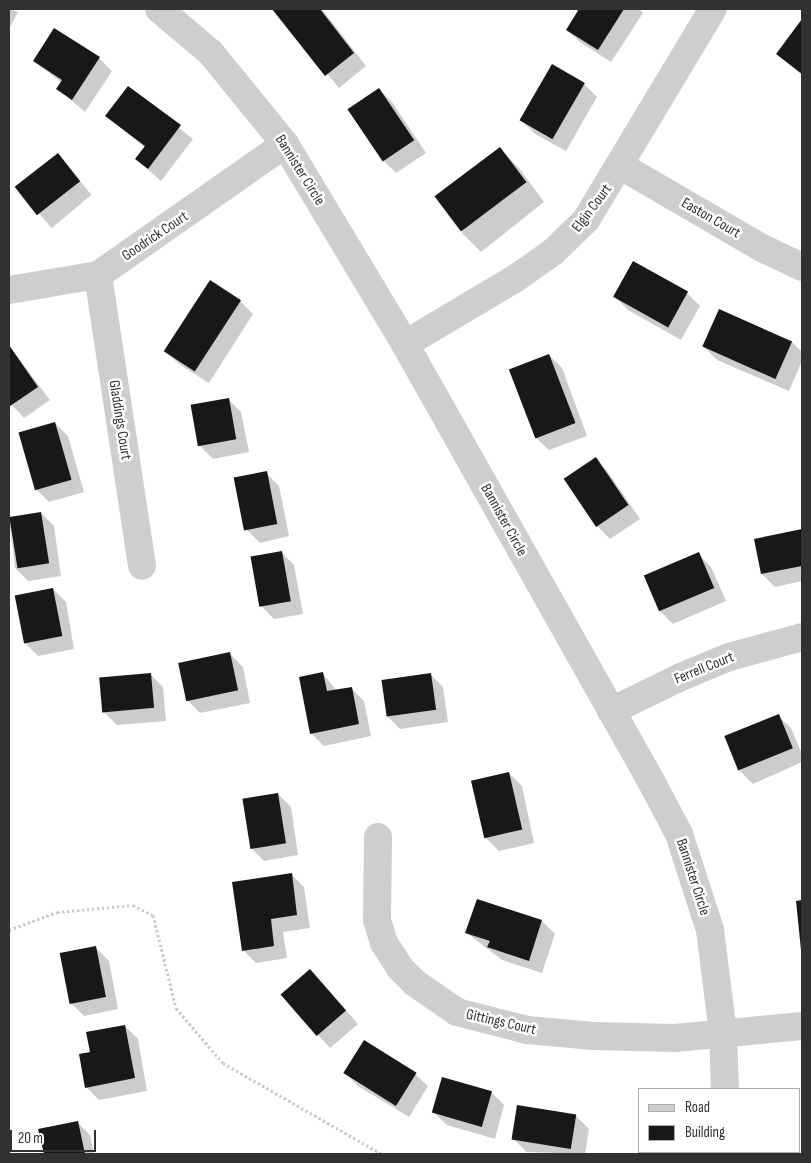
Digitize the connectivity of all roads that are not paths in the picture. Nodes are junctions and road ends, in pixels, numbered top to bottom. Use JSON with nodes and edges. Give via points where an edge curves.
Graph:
{"nodes":[{"id":1,"x":159,"y":9,"type":"edge"},
{"id":2,"x":714,"y":9,"type":"edge"},
{"id":3,"x":285,"y":144,"type":"junction"},
{"id":4,"x":621,"y":166,"type":"junction"},
{"id":5,"x":802,"y":267,"type":"edge"},
{"id":6,"x":98,"y":275,"type":"junction"},
{"id":7,"x":9,"y":290,"type":"edge"},
{"id":8,"x":405,"y":344,"type":"junction"},
{"id":9,"x":142,"y":566,"type":"dead end"},
{"id":10,"x":802,"y":636,"type":"edge"},
{"id":11,"x":611,"y":711,"type":"junction"},
{"id":12,"x":378,"y":838,"type":"dead end"},
{"id":13,"x":802,"y":1026,"type":"edge"},
{"id":14,"x":723,"y":1033,"type":"junction"},
{"id":15,"x":725,"y":1088,"type":"edge"}],
"edges":[{"from":1,"to":3,"type":"street","name":"Bannister Circle","via":[[211,53]]},
{"from":2,"to":4,"type":"street","name":"Elgin Court"},
{"from":3,"to":6,"type":"street","name":"Goodrick Court"},
{"from":3,"to":8,"type":"street","name":"Bannister Circle"},
{"from":4,"to":5,"type":"street","name":"Easton Court","via":[[762,248]]},
{"from":4,"to":8,"type":"street","name":"Elgin Court","via":[[586,220],[553,252],[516,278]]},
{"from":6,"to":7,"type":"street","name":"Goodrick Court"},
{"from":6,"to":9,"type":"street","name":"Gladdings Court"},
{"from":8,"to":11,"type":"street","name":"Bannister Circle"},
{"from":10,"to":11,"type":"street","name":"Ferrell Court","via":[[721,661]]},
{"from":11,"to":14,"type":"street","name":"Bannister Circle","via":[[679,834],[697,883],[710,930]]},
{"from":12,"to":14,"type":"street","name":"Gittings Court","via":[[376,911],[384,944],[415,983],[458,1012],[527,1030],[594,1036],[675,1038]]},
{"from":13,"to":14,"type":"street","name":"Gittings Court"},
{"from":14,"to":15,"type":"street","name":"Bannister Circle"}]}
